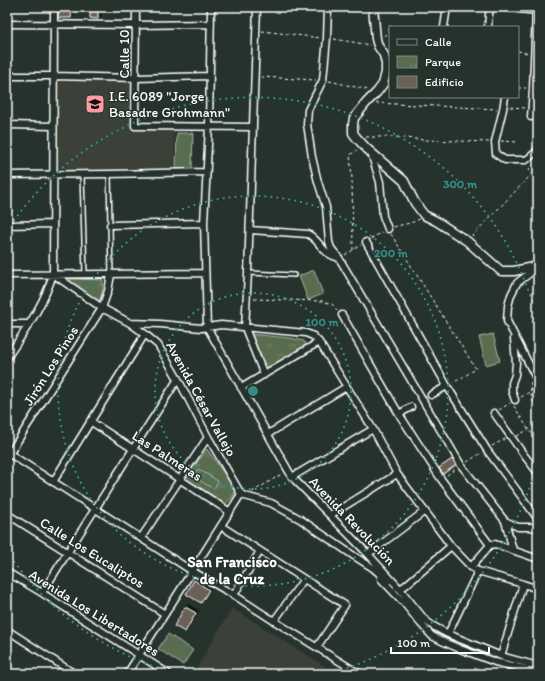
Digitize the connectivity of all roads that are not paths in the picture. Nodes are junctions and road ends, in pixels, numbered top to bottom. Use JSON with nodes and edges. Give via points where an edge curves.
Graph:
{"nodes":[{"id":1,"x":54,"y":7,"type":"edge"},
{"id":2,"x":136,"y":7,"type":"edge"},
{"id":3,"x":211,"y":7,"type":"edge"},
{"id":4,"x":257,"y":7,"type":"edge"},
{"id":5,"x":328,"y":7,"type":"edge"},
{"id":6,"x":374,"y":7,"type":"edge"},
{"id":7,"x":447,"y":7,"type":"edge"},
{"id":8,"x":491,"y":7,"type":"edge"},
{"id":9,"x":499,"y":7,"type":"edge"},
{"id":10,"x":537,"y":11,"type":"edge"},
{"id":11,"x":7,"y":24,"type":"edge"},
{"id":12,"x":54,"y":24,"type":"junction"},
{"id":13,"x":211,"y":24,"type":"junction"},
{"id":14,"x":136,"y":25,"type":"junction"},
{"id":15,"x":444,"y":26,"type":"edge"},
{"id":16,"x":488,"y":26,"type":"edge"},
{"id":17,"x":7,"y":76,"type":"edge"},
{"id":18,"x":54,"y":76,"type":"junction"},
{"id":19,"x":210,"y":76,"type":"junction"},
{"id":20,"x":136,"y":78,"type":"junction"},
{"id":21,"x":505,"y":98,"type":"edge"},
{"id":22,"x":531,"y":117,"type":"dead end"},
{"id":23,"x":7,"y":125,"type":"edge"},
{"id":24,"x":53,"y":126,"type":"junction"},
{"id":25,"x":209,"y":126,"type":"junction"},
{"id":26,"x":253,"y":127,"type":"junction"},
{"id":27,"x":367,"y":149,"type":"junction"},
{"id":28,"x":538,"y":149,"type":"edge"},
{"id":29,"x":207,"y":172,"type":"junction"},
{"id":30,"x":53,"y":174,"type":"junction"},
{"id":31,"x":109,"y":174,"type":"junction"},
{"id":32,"x":7,"y":175,"type":"edge"},
{"id":33,"x":82,"y":175,"type":"junction"},
{"id":34,"x":204,"y":223,"type":"junction"},
{"id":35,"x":53,"y":224,"type":"junction"},
{"id":36,"x":7,"y":225,"type":"edge"},
{"id":37,"x":110,"y":225,"type":"junction"},
{"id":38,"x":388,"y":229,"type":"road end"},
{"id":39,"x":250,"y":230,"type":"junction"},
{"id":40,"x":366,"y":242,"type":"road end"},
{"id":41,"x":339,"y":258,"type":"junction"},
{"id":42,"x":538,"y":266,"type":"edge"},
{"id":43,"x":205,"y":273,"type":"junction"},
{"id":44,"x":248,"y":273,"type":"junction"},
{"id":45,"x":53,"y":274,"type":"junction"},
{"id":46,"x":85,"y":274,"type":"junction"},
{"id":47,"x":7,"y":275,"type":"edge"},
{"id":48,"x":111,"y":275,"type":"junction"},
{"id":49,"x":294,"y":275,"type":"dead end"},
{"id":50,"x":102,"y":308,"type":"junction"},
{"id":51,"x":342,"y":315,"type":"road end"},
{"id":52,"x":130,"y":323,"type":"junction"},
{"id":53,"x":7,"y":324,"type":"edge"},
{"id":54,"x":29,"y":324,"type":"junction"},
{"id":55,"x":207,"y":327,"type":"junction"},
{"id":56,"x":245,"y":328,"type":"junction"},
{"id":57,"x":145,"y":334,"type":"junction"},
{"id":58,"x":513,"y":335,"type":"junction"},
{"id":59,"x":319,"y":342,"type":"junction"},
{"id":60,"x":7,"y":358,"type":"edge"},
{"id":61,"x":264,"y":375,"type":"junction"},
{"id":62,"x":178,"y":379,"type":"junction"},
{"id":63,"x":537,"y":379,"type":"edge"},
{"id":64,"x":447,"y":386,"type":"junction"},
{"id":65,"x":346,"y":387,"type":"junction"},
{"id":66,"x":242,"y":388,"type":"junction"},
{"id":67,"x":431,"y":395,"type":"dead end"},
{"id":68,"x":513,"y":401,"type":"road end"},
{"id":69,"x":411,"y":407,"type":"dead end"},
{"id":70,"x":494,"y":413,"type":"dead end"},
{"id":71,"x":399,"y":414,"type":"junction"},
{"id":72,"x":90,"y":421,"type":"junction"},
{"id":73,"x":373,"y":429,"type":"junction"},
{"id":74,"x":268,"y":434,"type":"junction"},
{"id":75,"x":208,"y":437,"type":"junction"},
{"id":76,"x":133,"y":449,"type":"junction"},
{"id":77,"x":8,"y":454,"type":"edge"},
{"id":78,"x":538,"y":473,"type":"edge"},
{"id":79,"x":397,"y":474,"type":"junction"},
{"id":80,"x":292,"y":477,"type":"junction"},
{"id":81,"x":180,"y":479,"type":"junction"},
{"id":82,"x":53,"y":482,"type":"junction"},
{"id":83,"x":243,"y":495,"type":"junction"},
{"id":84,"x":95,"y":509,"type":"junction"},
{"id":85,"x":425,"y":511,"type":"junction"},
{"id":86,"x":230,"y":512,"type":"junction"},
{"id":87,"x":7,"y":514,"type":"edge"},
{"id":88,"x":330,"y":515,"type":"junction"},
{"id":89,"x":538,"y":518,"type":"edge"},
{"id":90,"x":505,"y":521,"type":"junction"},
{"id":91,"x":221,"y":526,"type":"junction"},
{"id":92,"x":538,"y":529,"type":"edge"},
{"id":93,"x":141,"y":538,"type":"junction"},
{"id":94,"x":490,"y":545,"type":"junction"},
{"id":95,"x":451,"y":546,"type":"junction"},
{"id":96,"x":513,"y":550,"type":"junction"},
{"id":97,"x":260,"y":551,"type":"junction"},
{"id":98,"x":68,"y":552,"type":"junction"},
{"id":99,"x":368,"y":554,"type":"junction"},
{"id":100,"x":538,"y":559,"type":"edge"},
{"id":101,"x":365,"y":562,"type":"junction"},
{"id":102,"x":471,"y":567,"type":"junction"},
{"id":103,"x":192,"y":571,"type":"junction"},
{"id":104,"x":478,"y":571,"type":"junction"},
{"id":105,"x":7,"y":572,"type":"edge"},
{"id":106,"x":304,"y":579,"type":"junction"},
{"id":107,"x":523,"y":584,"type":"junction"},
{"id":108,"x":400,"y":589,"type":"junction"},
{"id":109,"x":538,"y":589,"type":"edge"},
{"id":110,"x":42,"y":593,"type":"junction"},
{"id":111,"x":234,"y":595,"type":"junction"},
{"id":112,"x":165,"y":614,"type":"junction"},
{"id":113,"x":274,"y":621,"type":"junction"},
{"id":114,"x":7,"y":630,"type":"edge"},
{"id":115,"x":448,"y":634,"type":"junction"},
{"id":116,"x":317,"y":647,"type":"junction"},
{"id":117,"x":138,"y":655,"type":"junction"},
{"id":118,"x":501,"y":656,"type":"junction"},
{"id":119,"x":538,"y":666,"type":"edge"},
{"id":120,"x":538,"y":672,"type":"edge"},
{"id":121,"x":75,"y":674,"type":"edge"},
{"id":122,"x":127,"y":674,"type":"edge"},
{"id":123,"x":169,"y":674,"type":"edge"},
{"id":124,"x":360,"y":674,"type":"edge"}],
"edges":[{"from":1,"to":12,"type":"street"},
{"from":2,"to":14,"type":"street","name":"Calle 10"},
{"from":3,"to":13,"type":"street"},
{"from":4,"to":26,"type":"street"},
{"from":5,"to":41,"type":"street","via":[[328,38],[323,80],[308,110],[307,124],[312,157],[326,207],[328,242]]},
{"from":6,"to":27,"type":"street","via":[[376,39],[384,55],[386,72],[383,84],[354,118],[353,124],[353,133]]},
{"from":7,"to":15,"type":"street"},
{"from":8,"to":16,"type":"street"},
{"from":9,"to":10,"type":"street"},
{"from":10,"to":22,"type":"street"},
{"from":11,"to":12,"type":"street"},
{"from":12,"to":14,"type":"street"},
{"from":12,"to":18,"type":"street"},
{"from":13,"to":14,"type":"street"},
{"from":13,"to":19,"type":"street"},
{"from":14,"to":20,"type":"street","name":"Calle 10"},
{"from":17,"to":18,"type":"street"},
{"from":18,"to":20,"type":"street"},
{"from":18,"to":24,"type":"street"},
{"from":19,"to":20,"type":"street"},
{"from":19,"to":25,"type":"street"},
{"from":20,"to":25,"type":"street","name":"Calle 10","via":[[135,126]]},
{"from":21,"to":28,"type":"street","via":[[496,141],[496,154],[505,160],[526,160]]},
{"from":23,"to":24,"type":"street"},
{"from":24,"to":30,"type":"street"},
{"from":25,"to":26,"type":"street"},
{"from":25,"to":29,"type":"street"},
{"from":26,"to":39,"type":"street"},
{"from":27,"to":38,"type":"street","via":[[380,182]]},
{"from":27,"to":42,"type":"street","via":[[404,181],[424,215],[467,241],[501,271]]},
{"from":29,"to":31,"type":"street"},
{"from":29,"to":34,"type":"street"},
{"from":30,"to":32,"type":"street"},
{"from":30,"to":33,"type":"street"},
{"from":30,"to":35,"type":"street"},
{"from":31,"to":33,"type":"street"},
{"from":31,"to":37,"type":"lane"},
{"from":33,"to":46,"type":"lane"},
{"from":34,"to":37,"type":"street"},
{"from":34,"to":43,"type":"street"},
{"from":35,"to":36,"type":"street"},
{"from":35,"to":45,"type":"street"},
{"from":37,"to":48,"type":"lane"},
{"from":39,"to":41,"type":"street","via":[[308,234],[313,236],[325,252]]},
{"from":39,"to":44,"type":"street"},
{"from":40,"to":64,"type":"street"},
{"from":41,"to":90,"type":"street","via":[[461,465]]},
{"from":42,"to":58,"type":"street","via":[[517,283],[511,295],[507,321]]},
{"from":43,"to":48,"type":"street"},
{"from":43,"to":55,"type":"street"},
{"from":44,"to":49,"type":"lane"},
{"from":44,"to":56,"type":"street"},
{"from":45,"to":46,"type":"street"},
{"from":45,"to":47,"type":"street"},
{"from":45,"to":50,"type":"street","name":"Avenida César Vallejo"},
{"from":45,"to":54,"type":"street","via":[[49,287]]},
{"from":46,"to":48,"type":"street"},
{"from":48,"to":50,"type":"street","name":"Jirón Los Pinos"},
{"from":50,"to":52,"type":"street","name":"Avenida César Vallejo"},
{"from":50,"to":77,"type":"street","name":"Jirón Los Pinos"},
{"from":51,"to":71,"type":"street"},
{"from":52,"to":55,"type":"street"},
{"from":52,"to":57,"type":"street","name":"Avenida César Vallejo"},
{"from":53,"to":54,"type":"street"},
{"from":54,"to":60,"type":"street"},
{"from":55,"to":56,"type":"street","via":[[221,325]]},
{"from":55,"to":66,"type":"street","name":"Avenida Revolución"},
{"from":56,"to":59,"type":"street","via":[[306,333]]},
{"from":56,"to":61,"type":"street"},
{"from":57,"to":62,"type":"street","name":"Avenida César Vallejo","via":[[158,345]]},
{"from":57,"to":72,"type":"street"},
{"from":58,"to":63,"type":"street"},
{"from":58,"to":68,"type":"street","via":[[516,363],[512,383]]},
{"from":59,"to":61,"type":"street"},
{"from":59,"to":65,"type":"street"},
{"from":61,"to":66,"type":"street"},
{"from":62,"to":75,"type":"street","name":"Avenida César Vallejo"},
{"from":62,"to":76,"type":"street"},
{"from":64,"to":67,"type":"street"},
{"from":64,"to":89,"type":"street","via":[[486,449]]},
{"from":65,"to":73,"type":"street"},
{"from":65,"to":74,"type":"street"},
{"from":66,"to":74,"type":"street","name":"Avenida Revolución"},
{"from":69,"to":71,"type":"street"},
{"from":70,"to":78,"type":"street"},
{"from":71,"to":94,"type":"street","via":[[441,479]]},
{"from":72,"to":76,"type":"street","name":"Las Palmeras"},
{"from":72,"to":82,"type":"street"},
{"from":73,"to":79,"type":"street"},
{"from":73,"to":80,"type":"street"},
{"from":74,"to":80,"type":"street","name":"Avenida Revolución"},
{"from":75,"to":81,"type":"street"},
{"from":75,"to":83,"type":"street","name":"Avenida César Vallejo"},
{"from":76,"to":81,"type":"street","name":"Las Palmeras"},
{"from":76,"to":84,"type":"street"},
{"from":77,"to":82,"type":"street"},
{"from":79,"to":85,"type":"street"},
{"from":79,"to":88,"type":"street"},
{"from":80,"to":88,"type":"street","name":"Avenida Revolución"},
{"from":81,"to":86,"type":"street","name":"Las Palmeras"},
{"from":81,"to":93,"type":"street"},
{"from":82,"to":84,"type":"street"},
{"from":83,"to":86,"type":"street"},
{"from":83,"to":101,"type":"street","via":[[271,503]]},
{"from":84,"to":93,"type":"street"},
{"from":84,"to":98,"type":"street"},
{"from":85,"to":95,"type":"street"},
{"from":85,"to":99,"type":"street"},
{"from":86,"to":91,"type":"street"},
{"from":87,"to":98,"type":"street","name":"Calle Los Eucaliptos"},
{"from":88,"to":99,"type":"street","name":"Avenida Revolución"},
{"from":90,"to":92,"type":"street"},
{"from":90,"to":96,"type":"street"},
{"from":91,"to":97,"type":"street"},
{"from":91,"to":103,"type":"street"},
{"from":93,"to":103,"type":"street"},
{"from":94,"to":96,"type":"street","via":[[495,544]]},
{"from":94,"to":102,"type":"street"},
{"from":95,"to":102,"type":"street"},
{"from":95,"to":108,"type":"street"},
{"from":96,"to":100,"type":"street"},
{"from":97,"to":106,"type":"street"},
{"from":97,"to":111,"type":"street"},
{"from":98,"to":110,"type":"street"},
{"from":98,"to":112,"type":"street","name":"Calle Los Eucaliptos"},
{"from":99,"to":108,"type":"street","name":"Avenida Revolución"},
{"from":101,"to":108,"type":"street"},
{"from":101,"to":120,"type":"street","via":[[432,636],[495,662]]},
{"from":102,"to":104,"type":"street"},
{"from":103,"to":111,"type":"street"},
{"from":103,"to":112,"type":"street"},
{"from":104,"to":107,"type":"street"},
{"from":104,"to":115,"type":"street"},
{"from":105,"to":110,"type":"street","name":"Avenida Los Libertadores"},
{"from":106,"to":113,"type":"street"},
{"from":106,"to":116,"type":"street","via":[[345,605]]},
{"from":107,"to":109,"type":"street"},
{"from":107,"to":118,"type":"street"},
{"from":108,"to":115,"type":"street","name":"Avenida Revolución","via":[[425,620]]},
{"from":110,"to":117,"type":"street","name":"Avenida Los Libertadores"},
{"from":111,"to":113,"type":"street"},
{"from":112,"to":117,"type":"street"},
{"from":113,"to":116,"type":"street"},
{"from":114,"to":121,"type":"street"},
{"from":115,"to":118,"type":"street","name":"Avenida Revolución"},
{"from":116,"to":124,"type":"street"},
{"from":117,"to":122,"type":"street"},
{"from":117,"to":123,"type":"street","name":"Avenida Los Libertadores"},
{"from":118,"to":119,"type":"street","name":"Avenida Revolución"}]}
